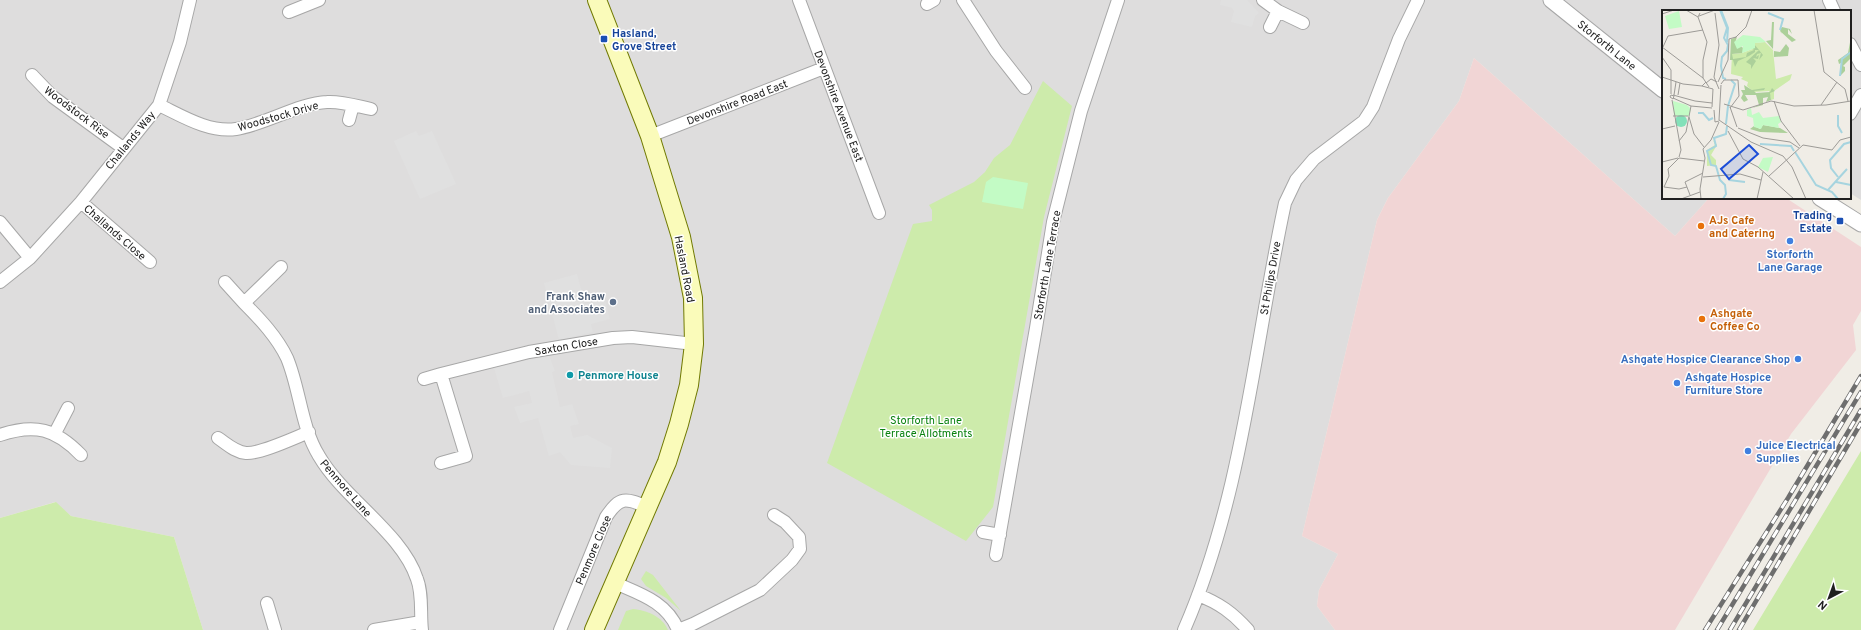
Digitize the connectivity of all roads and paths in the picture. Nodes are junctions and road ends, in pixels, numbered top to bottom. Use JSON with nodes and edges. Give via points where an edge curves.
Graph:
{"nodes":[{"id":1,"x":190,"y":0,"type":"edge"},
{"id":2,"x":319,"y":0,"type":"edge"},
{"id":3,"x":597,"y":0,"type":"edge"},
{"id":4,"x":799,"y":0,"type":"edge"},
{"id":5,"x":963,"y":0,"type":"edge"},
{"id":6,"x":1118,"y":0,"type":"edge"},
{"id":7,"x":1263,"y":0,"type":"edge"},
{"id":8,"x":1418,"y":0,"type":"edge"},
{"id":9,"x":1551,"y":0,"type":"edge"},
{"id":10,"x":1829,"y":0,"type":"edge"},
{"id":11,"x":1834,"y":10,"type":"edge"},
{"id":12,"x":1278,"y":11,"type":"junction"},
{"id":13,"x":289,"y":12,"type":"dead end"},
{"id":14,"x":1303,"y":23,"type":"dead end"},
{"id":15,"x":1270,"y":26,"type":"dead end"},
{"id":16,"x":1851,"y":46,"type":"edge"},
{"id":17,"x":1861,"y":65,"type":"edge"},
{"id":18,"x":824,"y":68,"type":"junction"},
{"id":19,"x":32,"y":75,"type":"dead end"},
{"id":20,"x":1025,"y":88,"type":"dead end"},
{"id":21,"x":1662,"y":89,"type":"edge"},
{"id":22,"x":1861,"y":95,"type":"edge"},
{"id":23,"x":159,"y":104,"type":"junction"},
{"id":24,"x":353,"y":105,"type":"junction"},
{"id":25,"x":372,"y":109,"type":"dead end"},
{"id":26,"x":1851,"y":112,"type":"edge"},
{"id":27,"x":349,"y":120,"type":"dead end"},
{"id":28,"x":650,"y":136,"type":"junction"},
{"id":29,"x":123,"y":148,"type":"junction"},
{"id":30,"x":1822,"y":199,"type":"edge"},
{"id":31,"x":80,"y":202,"type":"junction"},
{"id":32,"x":879,"y":213,"type":"dead end"},
{"id":33,"x":0,"y":222,"type":"edge"},
{"id":34,"x":1861,"y":224,"type":"edge"},
{"id":35,"x":30,"y":258,"type":"junction"},
{"id":36,"x":150,"y":262,"type":"dead end"},
{"id":37,"x":281,"y":267,"type":"dead end"},
{"id":38,"x":0,"y":282,"type":"edge"},
{"id":39,"x":225,"y":282,"type":"dead end"},
{"id":40,"x":244,"y":303,"type":"junction"},
{"id":41,"x":694,"y":344,"type":"junction"},
{"id":42,"x":441,"y":374,"type":"junction"},
{"id":43,"x":424,"y":379,"type":"dead end"},
{"id":44,"x":68,"y":408,"type":"dead end"},
{"id":45,"x":309,"y":432,"type":"junction"},
{"id":46,"x":55,"y":433,"type":"junction"},
{"id":47,"x":0,"y":435,"type":"edge"},
{"id":48,"x":218,"y":438,"type":"dead end"},
{"id":49,"x":81,"y":454,"type":"dead end"},
{"id":50,"x":441,"y":463,"type":"dead end"},
{"id":51,"x":648,"y":507,"type":"junction"},
{"id":52,"x":774,"y":515,"type":"dead end"},
{"id":53,"x":983,"y":532,"type":"dead end"},
{"id":54,"x":1000,"y":535,"type":"junction"},
{"id":55,"x":996,"y":555,"type":"dead end"},
{"id":56,"x":615,"y":583,"type":"junction"},
{"id":57,"x":1198,"y":596,"type":"junction"},
{"id":58,"x":267,"y":603,"type":"dead end"},
{"id":59,"x":421,"y":626,"type":"edge"},
{"id":60,"x":275,"y":630,"type":"edge"},
{"id":61,"x":374,"y":630,"type":"edge"},
{"id":62,"x":560,"y":630,"type":"edge"},
{"id":63,"x":594,"y":630,"type":"edge"},
{"id":64,"x":678,"y":630,"type":"edge"},
{"id":65,"x":1184,"y":630,"type":"edge"},
{"id":66,"x":1248,"y":630,"type":"edge"}],
"edges":[{"from":1,"to":23,"type":"street","name":"Challands Way","via":[[180,42]]},
{"from":2,"to":13,"type":"street"},
{"from":3,"to":28,"type":"main road","name":"Hasland Road"},
{"from":4,"to":18,"type":"street","name":"Devonshire Avenue East"},
{"from":5,"to":20,"type":"street","via":[[996,51]]},
{"from":6,"to":54,"type":"street","name":"Storforth Lane Terrace","via":[[1081,111],[1053,222]]},
{"from":7,"to":12,"type":"street"},
{"from":8,"to":57,"type":"street","name":"St Philips Drive","via":[[1399,39],[1373,108],[1364,121],[1314,159],[1296,180],[1285,203],[1248,405],[1225,507]]},
{"from":9,"to":21,"type":"street","name":"Storforth Lane"},
{"from":10,"to":11,"type":"street"},
{"from":12,"to":14,"type":"street"},
{"from":12,"to":15,"type":"street"},
{"from":16,"to":17,"type":"street"},
{"from":18,"to":28,"type":"street","name":"Devonshire Road East"},
{"from":18,"to":32,"type":"street","name":"Devonshire Avenue East"},
{"from":19,"to":29,"type":"street","name":"Woodstock Rise","via":[[53,97]]},
{"from":22,"to":26,"type":"street"},
{"from":23,"to":24,"type":"street","name":"Woodstock Drive","via":[[197,123],[216,128],[236,129],[316,104],[326,102]]},
{"from":23,"to":29,"type":"street","name":"Challands Way"},
{"from":24,"to":25,"type":"street","name":"Woodstock Drive"},
{"from":24,"to":27,"type":"street"},
{"from":28,"to":41,"type":"main road","name":"Hasland Road","via":[[680,237],[693,298]]},
{"from":29,"to":31,"type":"street","name":"Challands Way"},
{"from":30,"to":34,"type":"street"},
{"from":31,"to":35,"type":"street","name":"Challands Way"},
{"from":31,"to":36,"type":"street","name":"Challands Close"},
{"from":33,"to":35,"type":"street"},
{"from":35,"to":38,"type":"street","name":"Challands Way"},
{"from":37,"to":40,"type":"street"},
{"from":39,"to":40,"type":"street","name":"Penmore Lane"},
{"from":40,"to":45,"type":"street","name":"Penmore Lane","via":[[272,335],[287,358]]},
{"from":41,"to":42,"type":"street","name":"Saxton Close","via":[[632,337],[614,338],[529,352]]},
{"from":41,"to":51,"type":"main road","name":"Hasland Road","via":[[689,385],[679,424],[667,462]]},
{"from":42,"to":43,"type":"street","name":"Saxton Close"},
{"from":42,"to":50,"type":"street","via":[[466,456]]},
{"from":44,"to":46,"type":"street"},
{"from":45,"to":48,"type":"street","via":[[247,453],[235,450]]},
{"from":45,"to":59,"type":"street","name":"Penmore Lane","via":[[323,462],[409,558],[418,580]]},
{"from":46,"to":47,"type":"street","via":[[33,429]]},
{"from":46,"to":49,"type":"street","via":[[67,440]]},
{"from":51,"to":56,"type":"main road","name":"Hasland Road"},
{"from":51,"to":62,"type":"street","name":"Penmore Close","via":[[625,500],[614,504],[606,517]]},
{"from":52,"to":64,"type":"street","via":[[785,522],[799,537],[800,549],[792,560],[760,590]]},
{"from":53,"to":54,"type":"street"},
{"from":54,"to":55,"type":"street","name":"Storforth Lane Terrace"},
{"from":56,"to":63,"type":"main road","name":"Hasland Road"},
{"from":56,"to":64,"type":"street","via":[[651,599],[666,610]]},
{"from":57,"to":65,"type":"street","name":"St Philips Drive"},
{"from":57,"to":66,"type":"street","via":[[1216,602],[1233,614]]},
{"from":58,"to":60,"type":"street"},
{"from":59,"to":61,"type":"street"}]}
